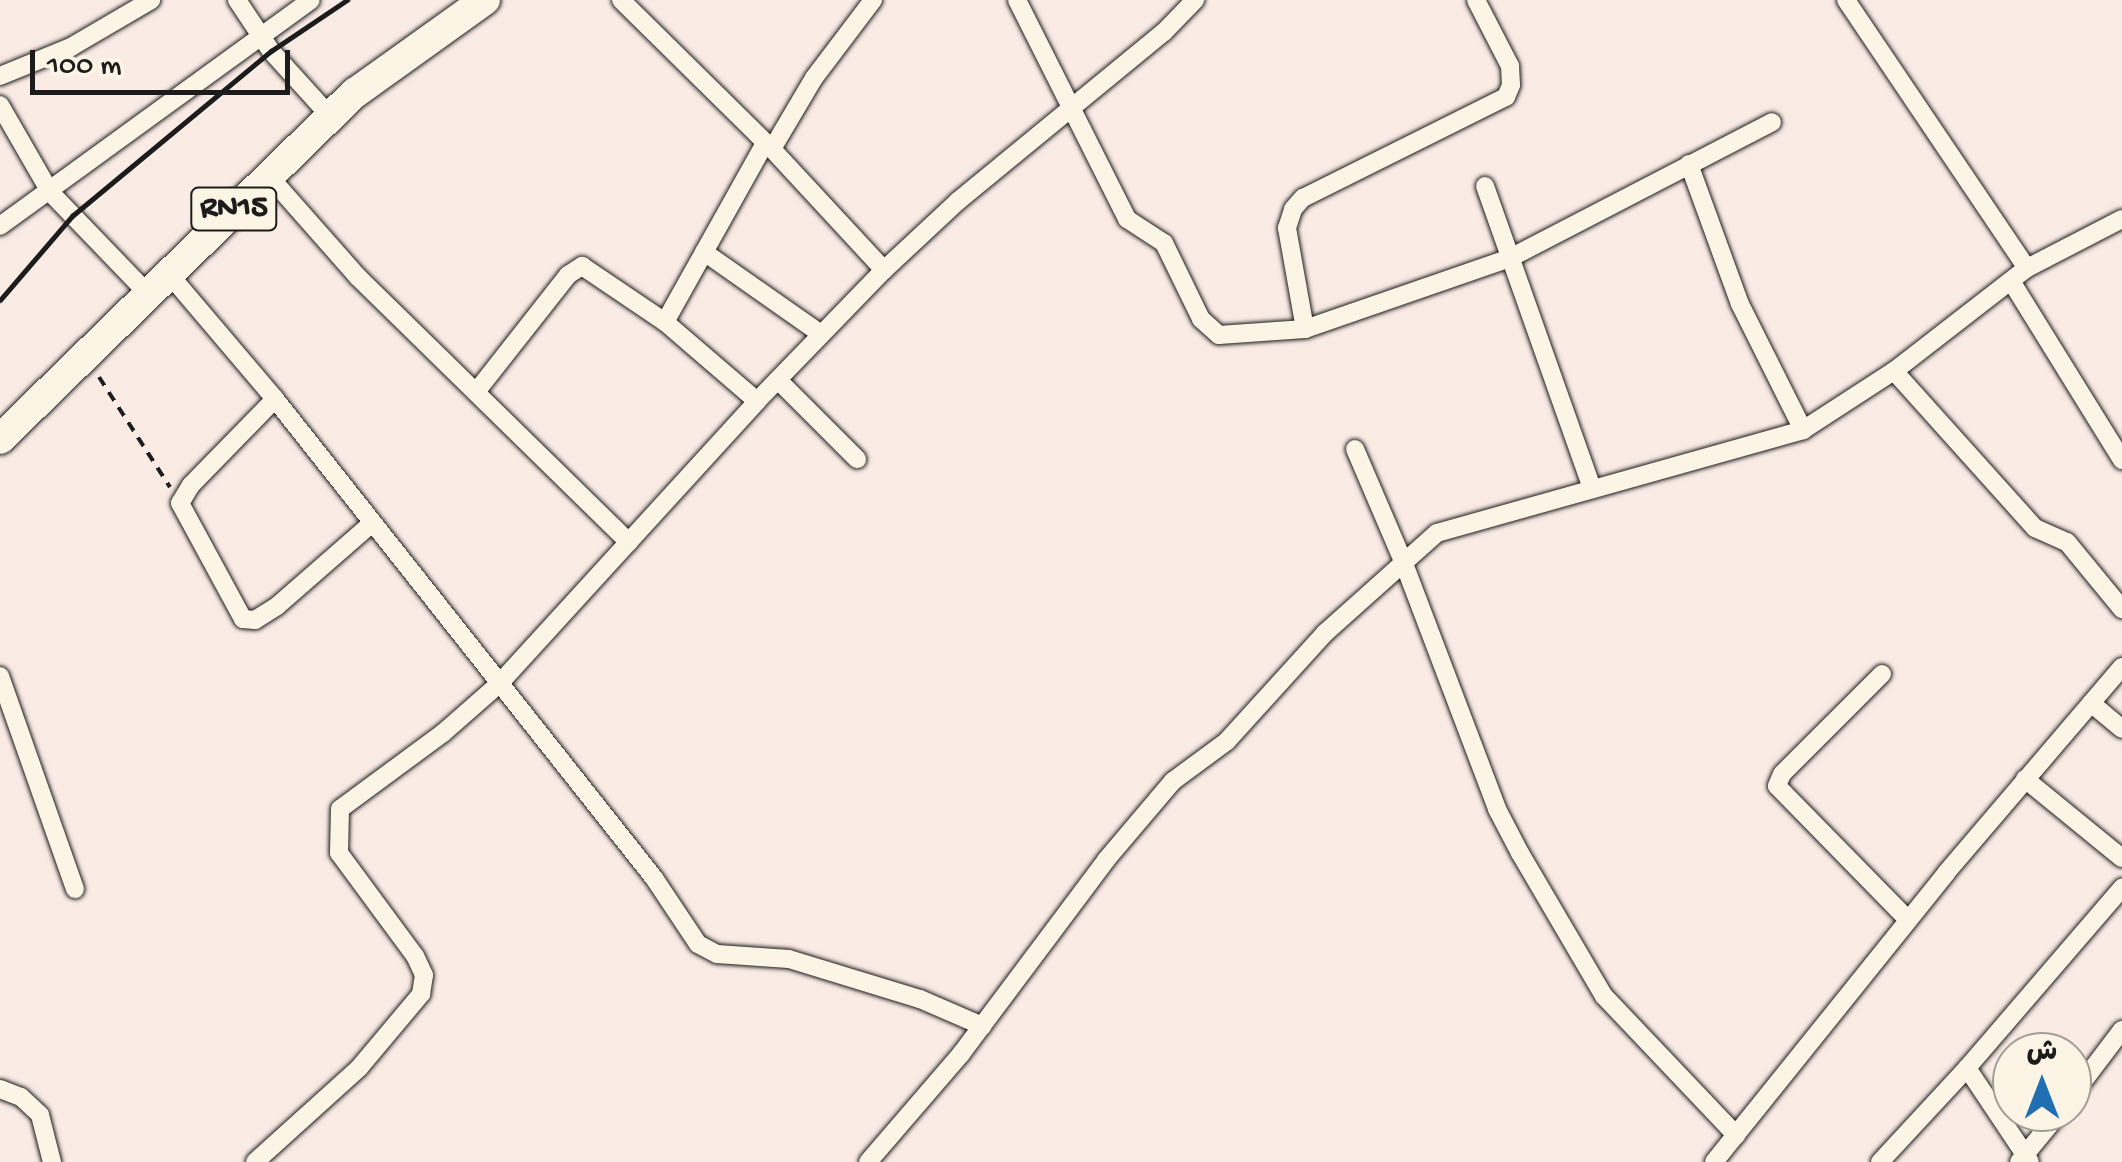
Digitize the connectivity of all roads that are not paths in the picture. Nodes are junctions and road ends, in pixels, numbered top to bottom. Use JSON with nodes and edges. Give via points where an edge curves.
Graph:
{"nodes":[{"id":1,"x":152,"y":0,"type":"edge"},
{"id":2,"x":237,"y":0,"type":"edge"},
{"id":3,"x":310,"y":0,"type":"edge"},
{"id":4,"x":485,"y":0,"type":"edge"},
{"id":5,"x":621,"y":0,"type":"edge"},
{"id":6,"x":873,"y":0,"type":"edge"},
{"id":7,"x":1017,"y":0,"type":"edge"},
{"id":8,"x":1195,"y":0,"type":"edge"},
{"id":9,"x":1476,"y":0,"type":"edge"},
{"id":10,"x":1846,"y":0,"type":"edge"},
{"id":11,"x":260,"y":36,"type":"junction"},
{"id":12,"x":0,"y":76,"type":"edge"},
{"id":13,"x":0,"y":105,"type":"edge"},
{"id":14,"x":1070,"y":106,"type":"junction"},
{"id":15,"x":330,"y":116,"type":"junction"},
{"id":16,"x":1772,"y":122,"type":"dead end"},
{"id":17,"x":769,"y":146,"type":"junction"},
{"id":18,"x":1689,"y":164,"type":"junction"},
{"id":19,"x":268,"y":175,"type":"junction"},
{"id":20,"x":1485,"y":186,"type":"dead end"},
{"id":21,"x":50,"y":192,"type":"junction"},
{"id":22,"x":2122,"y":219,"type":"edge"},
{"id":23,"x":0,"y":226,"type":"edge"},
{"id":24,"x":704,"y":252,"type":"junction"},
{"id":25,"x":1510,"y":258,"type":"junction"},
{"id":26,"x":2027,"y":268,"type":"junction"},
{"id":27,"x":884,"y":270,"type":"junction"},
{"id":28,"x":2010,"y":281,"type":"junction"},
{"id":29,"x":159,"y":285,"type":"junction"},
{"id":30,"x":664,"y":322,"type":"junction"},
{"id":31,"x":1304,"y":329,"type":"junction"},
{"id":32,"x":821,"y":334,"type":"junction"},
{"id":33,"x":1894,"y":371,"type":"junction"},
{"id":34,"x":778,"y":380,"type":"junction"},
{"id":35,"x":476,"y":392,"type":"junction"},
{"id":36,"x":275,"y":399,"type":"junction"},
{"id":37,"x":757,"y":401,"type":"junction"},
{"id":38,"x":1803,"y":430,"type":"junction"},
{"id":39,"x":0,"y":438,"type":"edge"},
{"id":40,"x":1355,"y":450,"type":"dead end"},
{"id":41,"x":857,"y":459,"type":"dead end"},
{"id":42,"x":2122,"y":460,"type":"edge"},
{"id":43,"x":1592,"y":488,"type":"junction"},
{"id":44,"x":372,"y":523,"type":"junction"},
{"id":45,"x":629,"y":542,"type":"junction"},
{"id":46,"x":1403,"y":561,"type":"junction"},
{"id":47,"x":2122,"y":608,"type":"edge"},
{"id":48,"x":2122,"y":668,"type":"edge"},
{"id":49,"x":1882,"y":674,"type":"dead end"},
{"id":50,"x":0,"y":676,"type":"edge"},
{"id":51,"x":499,"y":684,"type":"junction"},
{"id":52,"x":2091,"y":703,"type":"junction"},
{"id":53,"x":2122,"y":729,"type":"edge"},
{"id":54,"x":2025,"y":779,"type":"junction"},
{"id":55,"x":2121,"y":856,"type":"edge"},
{"id":56,"x":2122,"y":888,"type":"edge"},
{"id":57,"x":76,"y":889,"type":"dead end"},
{"id":58,"x":1908,"y":920,"type":"junction"},
{"id":59,"x":982,"y":1026,"type":"junction"},
{"id":60,"x":2122,"y":1030,"type":"edge"},
{"id":61,"x":1967,"y":1068,"type":"junction"},
{"id":62,"x":2092,"y":1070,"type":"edge"},
{"id":63,"x":0,"y":1089,"type":"edge"},
{"id":64,"x":2045,"y":1132,"type":"edge"},
{"id":65,"x":1736,"y":1135,"type":"junction"},
{"id":66,"x":2025,"y":1160,"type":"edge"},
{"id":67,"x":52,"y":1162,"type":"edge"},
{"id":68,"x":255,"y":1162,"type":"edge"},
{"id":69,"x":868,"y":1162,"type":"edge"},
{"id":70,"x":1714,"y":1162,"type":"edge"},
{"id":71,"x":1880,"y":1162,"type":"edge"}],
"edges":[{"from":1,"to":12,"type":"street","via":[[72,47]]},
{"from":2,"to":11,"type":"street"},
{"from":3,"to":11,"type":"street"},
{"from":4,"to":15,"type":"main road","number":"RN15"},
{"from":5,"to":17,"type":"street"},
{"from":6,"to":17,"type":"street"},
{"from":7,"to":14,"type":"street"},
{"from":8,"to":14,"type":"street"},
{"from":9,"to":31,"type":"street","via":[[1510,66],[1506,97],[1303,198],[1293,209],[1287,228]]},
{"from":10,"to":26,"type":"street"},
{"from":11,"to":15,"type":"street"},
{"from":11,"to":21,"type":"street"},
{"from":13,"to":21,"type":"street"},
{"from":14,"to":27,"type":"street"},
{"from":14,"to":31,"type":"street","via":[[1127,220],[1164,244],[1210,330],[1229,335]]},
{"from":15,"to":19,"type":"main road","number":"RN15"},
{"from":16,"to":18,"type":"street"},
{"from":17,"to":24,"type":"street"},
{"from":17,"to":27,"type":"street"},
{"from":18,"to":25,"type":"street"},
{"from":18,"to":38,"type":"street","via":[[1740,304]]},
{"from":19,"to":29,"type":"main road","number":"RN15"},
{"from":19,"to":35,"type":"street","via":[[358,277]]},
{"from":20,"to":25,"type":"street"},
{"from":21,"to":23,"type":"street"},
{"from":21,"to":29,"type":"street"},
{"from":22,"to":26,"type":"street"},
{"from":24,"to":30,"type":"street"},
{"from":24,"to":32,"type":"street"},
{"from":25,"to":31,"type":"street"},
{"from":25,"to":43,"type":"street"},
{"from":26,"to":28,"type":"street"},
{"from":27,"to":32,"type":"street"},
{"from":28,"to":33,"type":"street"},
{"from":28,"to":42,"type":"street"},
{"from":29,"to":36,"type":"street"},
{"from":29,"to":39,"type":"main road","number":"RN15"},
{"from":30,"to":35,"type":"street","via":[[582,266]]},
{"from":30,"to":37,"type":"street"},
{"from":32,"to":34,"type":"street"},
{"from":33,"to":38,"type":"street"},
{"from":33,"to":47,"type":"street","via":[[2035,528],[2067,542]]},
{"from":34,"to":37,"type":"street"},
{"from":34,"to":41,"type":"street"},
{"from":35,"to":45,"type":"street"},
{"from":36,"to":44,"type":"street"},
{"from":36,"to":44,"type":"street","via":[[180,504],[248,621],[276,606]]},
{"from":37,"to":45,"type":"street"},
{"from":38,"to":43,"type":"street"},
{"from":40,"to":46,"type":"street"},
{"from":43,"to":46,"type":"street","via":[[1437,533]]},
{"from":44,"to":51,"type":"street"},
{"from":45,"to":51,"type":"street"},
{"from":46,"to":59,"type":"street","via":[[1227,741],[1173,781]]},
{"from":46,"to":65,"type":"street","via":[[1497,809],[1589,974]]},
{"from":48,"to":52,"type":"street"},
{"from":49,"to":58,"type":"street","via":[[1777,786]]},
{"from":50,"to":57,"type":"street"},
{"from":51,"to":59,"type":"street","via":[[654,878],[698,944],[717,954],[789,959],[920,999]]},
{"from":51,"to":68,"type":"street","via":[[340,808],[339,853],[416,956],[424,974],[421,994],[359,1068]]},
{"from":52,"to":53,"type":"street"},
{"from":52,"to":54,"type":"street"},
{"from":54,"to":55,"type":"street"},
{"from":54,"to":58,"type":"street"},
{"from":56,"to":61,"type":"street"},
{"from":58,"to":65,"type":"street"},
{"from":59,"to":69,"type":"street"},
{"from":60,"to":62,"type":"street"},
{"from":61,"to":66,"type":"street"},
{"from":61,"to":71,"type":"street"},
{"from":63,"to":67,"type":"street","via":[[40,1115]]},
{"from":64,"to":66,"type":"street"},
{"from":65,"to":70,"type":"street"}]}
